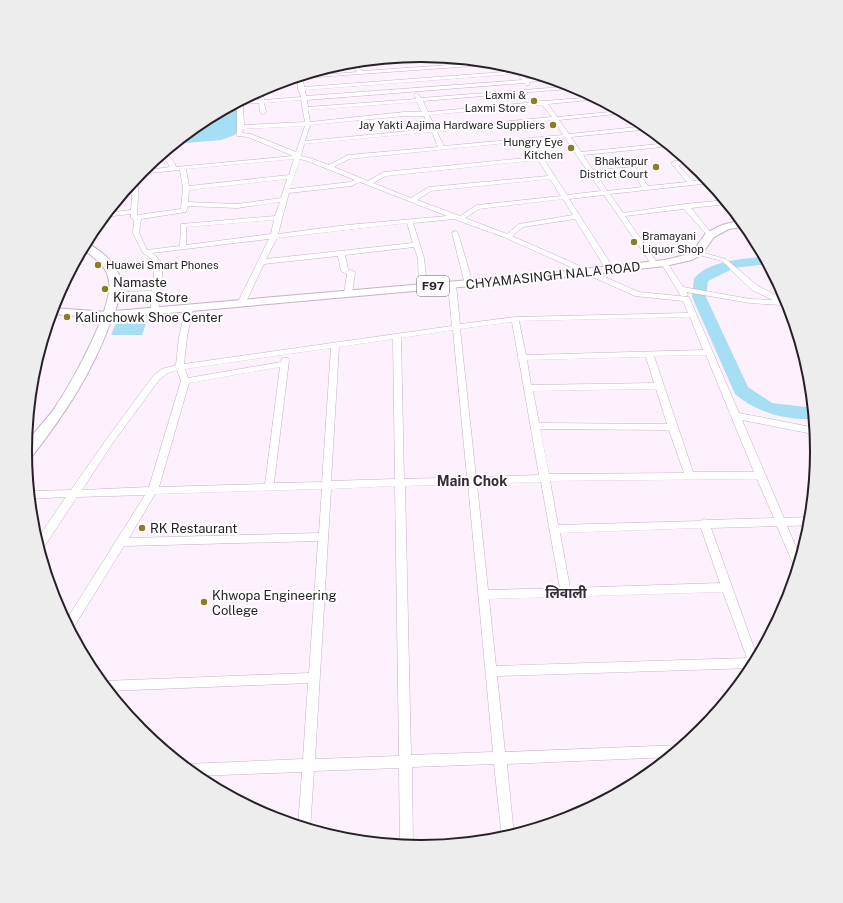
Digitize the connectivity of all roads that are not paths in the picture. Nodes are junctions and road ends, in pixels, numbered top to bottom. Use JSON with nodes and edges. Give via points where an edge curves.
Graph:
{"nodes":[{"id":1,"x":471,"y":65,"type":"edge"},
{"id":2,"x":355,"y":67,"type":"edge"},
{"id":3,"x":407,"y":69,"type":"junction"},
{"id":4,"x":506,"y":71,"type":"edge"},
{"id":5,"x":361,"y":73,"type":"junction"},
{"id":6,"x":521,"y":75,"type":"edge"},
{"id":7,"x":319,"y":76,"type":"edge"},
{"id":8,"x":412,"y":80,"type":"junction"},
{"id":9,"x":538,"y":80,"type":"edge"},
{"id":10,"x":525,"y":81,"type":"junction"},
{"id":11,"x":300,"y":82,"type":"edge"},
{"id":12,"x":301,"y":89,"type":"junction"},
{"id":13,"x":415,"y":89,"type":"junction"},
{"id":14,"x":562,"y":89,"type":"edge"},
{"id":15,"x":532,"y":90,"type":"junction"},
{"id":16,"x":261,"y":97,"type":"edge"},
{"id":17,"x":304,"y":99,"type":"junction"},
{"id":18,"x":587,"y":99,"type":"edge"},
{"id":19,"x":420,"y":100,"type":"junction"},
{"id":20,"x":249,"y":102,"type":"edge"},
{"id":21,"x":261,"y":102,"type":"junction"},
{"id":22,"x":540,"y":103,"type":"junction"},
{"id":23,"x":241,"y":106,"type":"edge"},
{"id":24,"x":306,"y":109,"type":"junction"},
{"id":25,"x":262,"y":112,"type":"dead end"},
{"id":26,"x":614,"y":113,"type":"edge"},
{"id":27,"x":426,"y":114,"type":"junction"},
{"id":28,"x":555,"y":119,"type":"junction"},
{"id":29,"x":308,"y":124,"type":"junction"},
{"id":30,"x":241,"y":127,"type":"junction"},
{"id":31,"x":639,"y":129,"type":"edge"},
{"id":32,"x":433,"y":130,"type":"junction"},
{"id":33,"x":567,"y":136,"type":"junction"},
{"id":34,"x":528,"y":139,"type":"junction"},
{"id":35,"x":300,"y":143,"type":"junction"},
{"id":36,"x":663,"y":146,"type":"edge"},
{"id":37,"x":442,"y":148,"type":"junction"},
{"id":38,"x":579,"y":154,"type":"junction"},
{"id":39,"x":296,"y":156,"type":"junction"},
{"id":40,"x":167,"y":157,"type":"edge"},
{"id":41,"x":539,"y":158,"type":"junction"},
{"id":42,"x":682,"y":163,"type":"edge"},
{"id":43,"x":330,"y":167,"type":"junction"},
{"id":44,"x":183,"y":168,"type":"junction"},
{"id":45,"x":174,"y":169,"type":"junction"},
{"id":46,"x":152,"y":171,"type":"edge"},
{"id":47,"x":592,"y":172,"type":"junction"},
{"id":48,"x":290,"y":177,"type":"junction"},
{"id":49,"x":552,"y":177,"type":"junction"},
{"id":50,"x":360,"y":180,"type":"junction"},
{"id":51,"x":702,"y":182,"type":"edge"},
{"id":52,"x":369,"y":183,"type":"junction"},
{"id":53,"x":691,"y":183,"type":"junction"},
{"id":54,"x":136,"y":187,"type":"edge"},
{"id":55,"x":186,"y":188,"type":"junction"},
{"id":56,"x":646,"y":188,"type":"junction"},
{"id":57,"x":286,"y":190,"type":"junction"},
{"id":58,"x":605,"y":192,"type":"junction"},
{"id":59,"x":564,"y":197,"type":"junction"},
{"id":60,"x":285,"y":199,"type":"junction"},
{"id":61,"x":412,"y":200,"type":"junction"},
{"id":62,"x":721,"y":203,"type":"edge"},
{"id":63,"x":184,"y":204,"type":"junction"},
{"id":64,"x":686,"y":206,"type":"junction"},
{"id":65,"x":136,"y":214,"type":"junction"},
{"id":66,"x":111,"y":215,"type":"edge"},
{"id":67,"x":621,"y":215,"type":"junction"},
{"id":68,"x":576,"y":217,"type":"junction"},
{"id":69,"x":278,"y":218,"type":"junction"},
{"id":70,"x":457,"y":218,"type":"junction"},
{"id":71,"x":410,"y":222,"type":"junction"},
{"id":72,"x":738,"y":224,"type":"edge"},
{"id":73,"x":455,"y":233,"type":"dead end"},
{"id":74,"x":710,"y":235,"type":"junction"},
{"id":75,"x":274,"y":236,"type":"junction"},
{"id":76,"x":508,"y":236,"type":"junction"},
{"id":77,"x":417,"y":245,"type":"junction"},
{"id":78,"x":182,"y":247,"type":"junction"},
{"id":79,"x":89,"y":250,"type":"edge"},
{"id":80,"x":145,"y":252,"type":"junction"},
{"id":81,"x":341,"y":253,"type":"junction"},
{"id":82,"x":697,"y":253,"type":"junction"},
{"id":83,"x":261,"y":262,"type":"junction"},
{"id":84,"x":660,"y":264,"type":"junction"},
{"id":85,"x":610,"y":269,"type":"junction"},
{"id":86,"x":590,"y":272,"type":"junction"},
{"id":87,"x":469,"y":284,"type":"junction"},
{"id":88,"x":452,"y":285,"type":"junction"},
{"id":89,"x":423,"y":287,"type":"junction"},
{"id":90,"x":685,"y":290,"type":"junction"},
{"id":91,"x":155,"y":292,"type":"junction"},
{"id":92,"x":115,"y":294,"type":"junction"},
{"id":93,"x":348,"y":294,"type":"junction"},
{"id":94,"x":686,"y":299,"type":"junction"},
{"id":95,"x":781,"y":302,"type":"edge"},
{"id":96,"x":241,"y":304,"type":"junction"},
{"id":97,"x":782,"y":305,"type":"edge"},
{"id":98,"x":189,"y":309,"type":"junction"},
{"id":99,"x":58,"y":311,"type":"edge"},
{"id":100,"x":155,"y":312,"type":"junction"},
{"id":101,"x":108,"y":315,"type":"junction"},
{"id":102,"x":693,"y":315,"type":"junction"},
{"id":103,"x":515,"y":319,"type":"junction"},
{"id":104,"x":455,"y":328,"type":"junction"},
{"id":105,"x":396,"y":336,"type":"junction"},
{"id":106,"x":335,"y":345,"type":"junction"},
{"id":107,"x":286,"y":352,"type":"junction"},
{"id":108,"x":709,"y":352,"type":"junction"},
{"id":109,"x":649,"y":354,"type":"junction"},
{"id":110,"x":521,"y":358,"type":"junction"},
{"id":111,"x":284,"y":364,"type":"junction"},
{"id":112,"x":180,"y":367,"type":"junction"},
{"id":113,"x":185,"y":381,"type":"junction"},
{"id":114,"x":659,"y":386,"type":"junction"},
{"id":115,"x":527,"y":388,"type":"junction"},
{"id":116,"x":736,"y":416,"type":"junction"},
{"id":117,"x":534,"y":426,"type":"junction"},
{"id":118,"x":672,"y":426,"type":"junction"},
{"id":119,"x":810,"y":430,"type":"edge"},
{"id":120,"x":32,"y":446,"type":"edge"},
{"id":121,"x":688,"y":475,"type":"junction"},
{"id":122,"x":760,"y":475,"type":"junction"},
{"id":123,"x":544,"y":478,"type":"junction"},
{"id":124,"x":472,"y":481,"type":"junction"},
{"id":125,"x":399,"y":483,"type":"junction"},
{"id":126,"x":326,"y":485,"type":"junction"},
{"id":127,"x":269,"y":487,"type":"junction"},
{"id":128,"x":153,"y":490,"type":"junction"},
{"id":129,"x":34,"y":495,"type":"edge"},
{"id":130,"x":75,"y":495,"type":"junction"},
{"id":131,"x":805,"y":521,"type":"edge"},
{"id":132,"x":780,"y":522,"type":"junction"},
{"id":133,"x":704,"y":523,"type":"junction"},
{"id":134,"x":553,"y":529,"type":"junction"},
{"id":135,"x":323,"y":537,"type":"junction"},
{"id":136,"x":42,"y":541,"type":"edge"},
{"id":137,"x":121,"y":542,"type":"junction"},
{"id":138,"x":796,"y":559,"type":"edge"},
{"id":139,"x":727,"y":587,"type":"junction"},
{"id":140,"x":566,"y":593,"type":"junction"},
{"id":141,"x":484,"y":595,"type":"junction"},
{"id":142,"x":71,"y":622,"type":"edge"},
{"id":143,"x":752,"y":657,"type":"edge"},
{"id":144,"x":747,"y":664,"type":"edge"},
{"id":145,"x":492,"y":671,"type":"junction"},
{"id":146,"x":314,"y":678,"type":"junction"},
{"id":147,"x":110,"y":686,"type":"edge"},
{"id":148,"x":670,"y":751,"type":"edge"},
{"id":149,"x":501,"y":758,"type":"junction"},
{"id":150,"x":406,"y":761,"type":"junction"},
{"id":151,"x":307,"y":765,"type":"junction"},
{"id":152,"x":197,"y":770,"type":"edge"},
{"id":153,"x":304,"y":823,"type":"edge"},
{"id":154,"x":507,"y":831,"type":"edge"},
{"id":155,"x":407,"y":840,"type":"edge"}],
"edges":[{"from":1,"to":3,"type":"street"},
{"from":2,"to":5,"type":"street"},
{"from":3,"to":5,"type":"street"},
{"from":3,"to":8,"type":"street"},
{"from":4,"to":8,"type":"street"},
{"from":5,"to":7,"type":"street"},
{"from":6,"to":10,"type":"street"},
{"from":8,"to":12,"type":"street"},
{"from":8,"to":13,"type":"street"},
{"from":9,"to":10,"type":"street"},
{"from":10,"to":13,"type":"street"},
{"from":10,"to":15,"type":"street"},
{"from":11,"to":12,"type":"street"},
{"from":12,"to":17,"type":"street"},
{"from":13,"to":17,"type":"street"},
{"from":13,"to":19,"type":"street"},
{"from":14,"to":15,"type":"street"},
{"from":15,"to":19,"type":"street"},
{"from":15,"to":22,"type":"street"},
{"from":16,"to":21,"type":"street"},
{"from":17,"to":21,"type":"street"},
{"from":17,"to":24,"type":"street"},
{"from":18,"to":22,"type":"street"},
{"from":19,"to":24,"type":"street"},
{"from":19,"to":27,"type":"street"},
{"from":20,"to":21,"type":"street"},
{"from":21,"to":25,"type":"street"},
{"from":22,"to":27,"type":"street"},
{"from":22,"to":28,"type":"street","via":[[546,105]]},
{"from":23,"to":30,"type":"street"},
{"from":24,"to":29,"type":"street"},
{"from":26,"to":28,"type":"street"},
{"from":27,"to":29,"type":"street"},
{"from":27,"to":32,"type":"street"},
{"from":28,"to":32,"type":"street"},
{"from":28,"to":33,"type":"street"},
{"from":29,"to":30,"type":"street"},
{"from":29,"to":35,"type":"street"},
{"from":30,"to":39,"type":"street","via":[[239,135],[249,135]]},
{"from":31,"to":33,"type":"street"},
{"from":32,"to":35,"type":"street"},
{"from":32,"to":37,"type":"street"},
{"from":33,"to":34,"type":"street"},
{"from":33,"to":38,"type":"street"},
{"from":34,"to":37,"type":"street"},
{"from":34,"to":41,"type":"street"},
{"from":35,"to":39,"type":"street"},
{"from":36,"to":38,"type":"street"},
{"from":37,"to":43,"type":"street","via":[[348,157]]},
{"from":38,"to":47,"type":"street"},
{"from":39,"to":43,"type":"street"},
{"from":39,"to":44,"type":"street"},
{"from":39,"to":48,"type":"street"},
{"from":40,"to":45,"type":"street"},
{"from":41,"to":49,"type":"street"},
{"from":41,"to":52,"type":"street","via":[[384,174]]},
{"from":42,"to":53,"type":"street","via":[[674,163]]},
{"from":43,"to":50,"type":"street"},
{"from":44,"to":45,"type":"street"},
{"from":44,"to":55,"type":"street"},
{"from":45,"to":46,"type":"street"},
{"from":47,"to":56,"type":"street","via":[[633,168]]},
{"from":47,"to":58,"type":"street"},
{"from":48,"to":55,"type":"street"},
{"from":48,"to":57,"type":"street"},
{"from":49,"to":59,"type":"street"},
{"from":49,"to":61,"type":"street","via":[[429,189]]},
{"from":50,"to":52,"type":"street"},
{"from":50,"to":57,"type":"street","via":[[352,184]]},
{"from":51,"to":53,"type":"street"},
{"from":52,"to":61,"type":"street"},
{"from":53,"to":56,"type":"street"},
{"from":54,"to":65,"type":"street"},
{"from":55,"to":63,"type":"street"},
{"from":56,"to":58,"type":"street"},
{"from":57,"to":60,"type":"street"},
{"from":58,"to":59,"type":"street"},
{"from":58,"to":67,"type":"street"},
{"from":59,"to":68,"type":"street"},
{"from":59,"to":70,"type":"street","via":[[477,207]]},
{"from":60,"to":63,"type":"street","via":[[237,206]]},
{"from":60,"to":69,"type":"street"},
{"from":61,"to":70,"type":"street"},
{"from":62,"to":64,"type":"street"},
{"from":63,"to":65,"type":"street","via":[[184,211]]},
{"from":64,"to":67,"type":"street"},
{"from":64,"to":74,"type":"street"},
{"from":65,"to":66,"type":"street"},
{"from":65,"to":80,"type":"street","via":[[136,233]]},
{"from":67,"to":84,"type":"street"},
{"from":68,"to":76,"type":"street","via":[[521,225]]},
{"from":68,"to":85,"type":"street"},
{"from":69,"to":75,"type":"street"},
{"from":69,"to":78,"type":"street","via":[[183,224]]},
{"from":70,"to":71,"type":"street"},
{"from":70,"to":76,"type":"street"},
{"from":71,"to":75,"type":"street"},
{"from":71,"to":77,"type":"street"},
{"from":72,"to":74,"type":"main road"},
{"from":73,"to":87,"type":"street"},
{"from":74,"to":82,"type":"main road"},
{"from":75,"to":78,"type":"street"},
{"from":75,"to":83,"type":"street"},
{"from":76,"to":86,"type":"street"},
{"from":77,"to":81,"type":"street"},
{"from":77,"to":89,"type":"street","via":[[421,258]]},
{"from":78,"to":80,"type":"street"},
{"from":79,"to":92,"type":"main road","via":[[110,267],[115,283]]},
{"from":80,"to":91,"type":"street","via":[[156,259],[159,265]]},
{"from":81,"to":83,"type":"street"},
{"from":81,"to":93,"type":"street","via":[[345,271],[351,272]]},
{"from":82,"to":84,"type":"main road","name":"CHYAMASINGH NALA ROAD","number":"F97","via":[[688,258]]},
{"from":82,"to":95,"type":"street","via":[[724,260],[755,288]]},
{"from":83,"to":96,"type":"street"},
{"from":84,"to":85,"type":"main road","name":"CHYAMASINGH NALA ROAD","number":"F97"},
{"from":84,"to":90,"type":"street"},
{"from":85,"to":86,"type":"main road","name":"CHYAMASINGH NALA ROAD","number":"F97"},
{"from":86,"to":87,"type":"main road","name":"CHYAMASINGH NALA ROAD","number":"F97"},
{"from":86,"to":94,"type":"street","via":[[638,294]]},
{"from":87,"to":88,"type":"main road","name":"CHYAMASINGH NALA ROAD","number":"F97"},
{"from":88,"to":89,"type":"main road","name":"CHYAMASINGH NALA ROAD","number":"F97"},
{"from":88,"to":104,"type":"street"},
{"from":89,"to":93,"type":"main road","name":"CHYAMASINGH NALA ROAD","number":"F97"},
{"from":90,"to":94,"type":"street"},
{"from":90,"to":97,"type":"street"},
{"from":91,"to":92,"type":"street"},
{"from":91,"to":100,"type":"street"},
{"from":92,"to":101,"type":"main road"},
{"from":93,"to":96,"type":"main road","name":"CHYAMASINGH NALA ROAD","number":"F97"},
{"from":94,"to":102,"type":"street"},
{"from":96,"to":98,"type":"main road","name":"CHYAMASINGH NALA ROAD","number":"F97"},
{"from":98,"to":100,"type":"main road","name":"CHYAMASINGH NALA ROAD","number":"F97"},
{"from":98,"to":112,"type":"street"},
{"from":99,"to":101,"type":"main road"},
{"from":100,"to":101,"type":"main road","name":"CHYAMASINGH NALA ROAD","number":"F97"},
{"from":101,"to":120,"type":"main road","via":[[61,409]]},
{"from":102,"to":103,"type":"street"},
{"from":102,"to":108,"type":"street"},
{"from":103,"to":104,"type":"street"},
{"from":103,"to":110,"type":"street"},
{"from":104,"to":105,"type":"street"},
{"from":104,"to":124,"type":"street"},
{"from":105,"to":106,"type":"street"},
{"from":105,"to":125,"type":"street"},
{"from":106,"to":107,"type":"street"},
{"from":106,"to":126,"type":"street"},
{"from":107,"to":111,"type":"street"},
{"from":107,"to":112,"type":"street"},
{"from":108,"to":109,"type":"street"},
{"from":108,"to":116,"type":"street"},
{"from":109,"to":110,"type":"street"},
{"from":109,"to":114,"type":"street"},
{"from":110,"to":115,"type":"street"},
{"from":111,"to":113,"type":"street"},
{"from":111,"to":127,"type":"street"},
{"from":112,"to":113,"type":"street"},
{"from":112,"to":130,"type":"street","via":[[166,371],[156,378],[109,442]]},
{"from":113,"to":128,"type":"street"},
{"from":114,"to":115,"type":"street"},
{"from":114,"to":118,"type":"street"},
{"from":115,"to":117,"type":"street"},
{"from":116,"to":119,"type":"street"},
{"from":116,"to":122,"type":"street"},
{"from":117,"to":118,"type":"street"},
{"from":117,"to":123,"type":"street"},
{"from":118,"to":121,"type":"street"},
{"from":121,"to":122,"type":"street"},
{"from":121,"to":123,"type":"street"},
{"from":122,"to":132,"type":"street"},
{"from":123,"to":124,"type":"street"},
{"from":123,"to":134,"type":"street"},
{"from":124,"to":125,"type":"street"},
{"from":124,"to":141,"type":"street"},
{"from":125,"to":126,"type":"street"},
{"from":125,"to":150,"type":"street"},
{"from":126,"to":127,"type":"street"},
{"from":126,"to":135,"type":"street"},
{"from":127,"to":128,"type":"street"},
{"from":128,"to":130,"type":"street"},
{"from":128,"to":137,"type":"street"},
{"from":129,"to":130,"type":"street"},
{"from":130,"to":136,"type":"street"},
{"from":131,"to":132,"type":"street"},
{"from":132,"to":133,"type":"street"},
{"from":132,"to":138,"type":"street"},
{"from":133,"to":134,"type":"street"},
{"from":133,"to":139,"type":"street"},
{"from":134,"to":140,"type":"street"},
{"from":135,"to":137,"type":"street"},
{"from":135,"to":146,"type":"street"},
{"from":137,"to":142,"type":"street"},
{"from":139,"to":140,"type":"street"},
{"from":139,"to":143,"type":"street"},
{"from":140,"to":141,"type":"street"},
{"from":141,"to":145,"type":"street"},
{"from":144,"to":145,"type":"street"},
{"from":145,"to":149,"type":"street"},
{"from":146,"to":147,"type":"street"},
{"from":146,"to":151,"type":"street"},
{"from":148,"to":149,"type":"street"},
{"from":149,"to":150,"type":"street"},
{"from":149,"to":154,"type":"street"},
{"from":150,"to":151,"type":"street"},
{"from":150,"to":155,"type":"street"},
{"from":151,"to":152,"type":"street"},
{"from":151,"to":153,"type":"street"}]}
